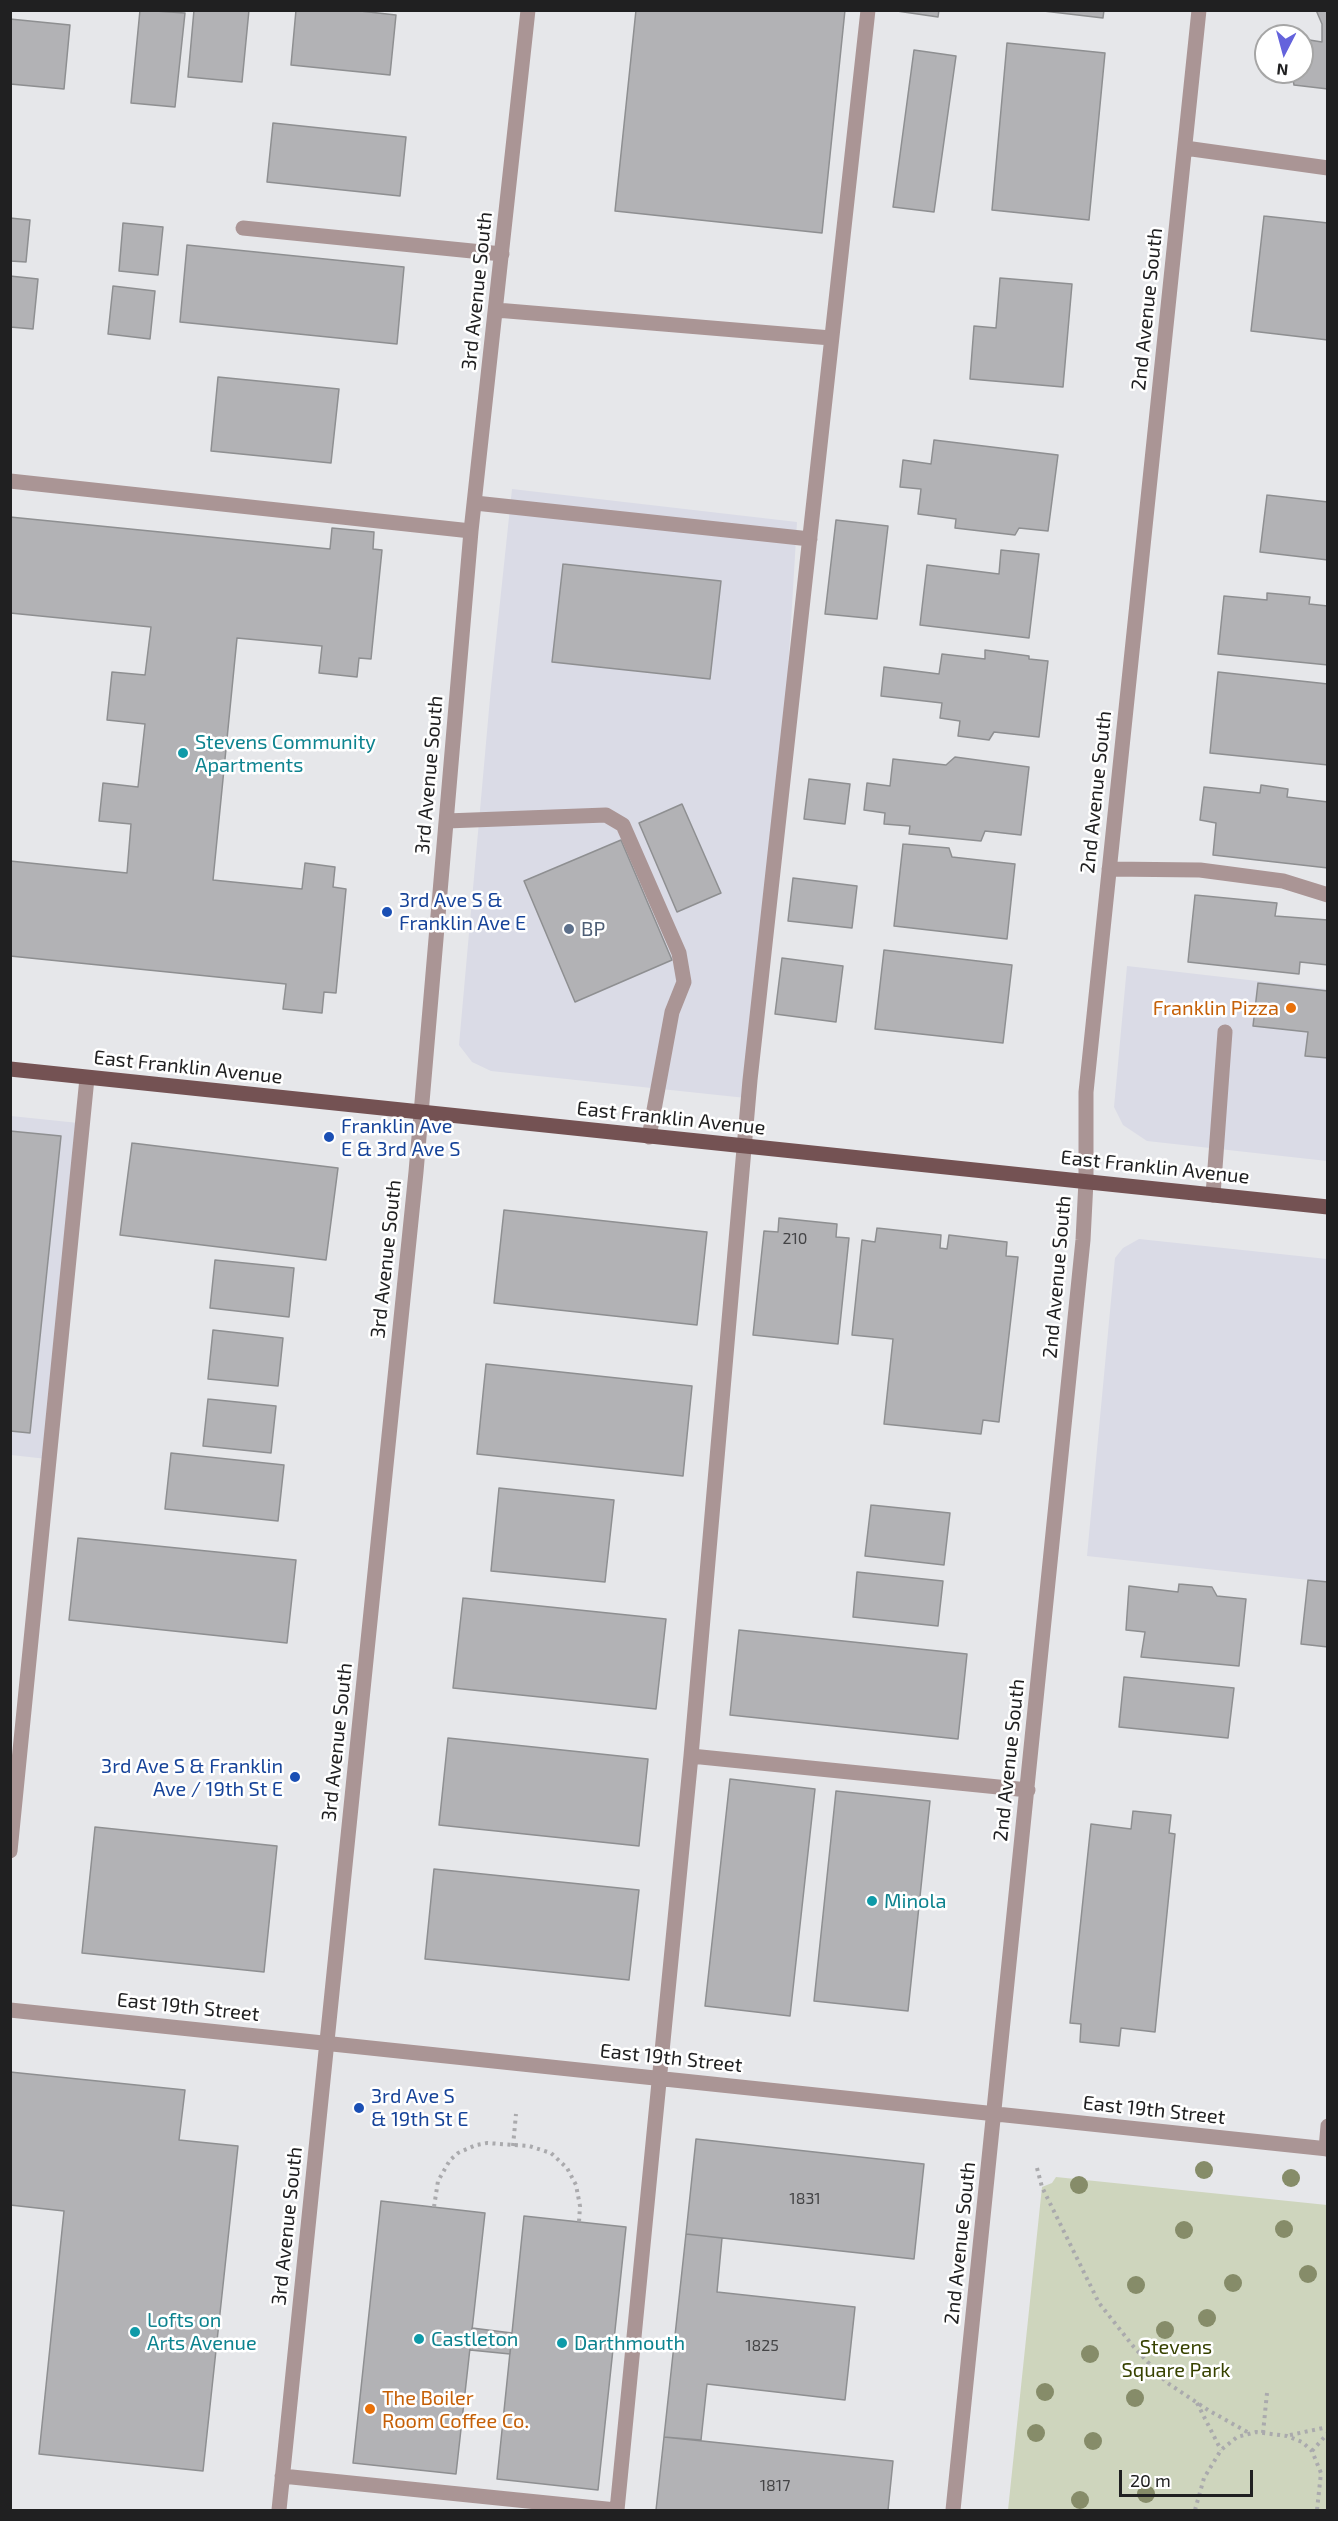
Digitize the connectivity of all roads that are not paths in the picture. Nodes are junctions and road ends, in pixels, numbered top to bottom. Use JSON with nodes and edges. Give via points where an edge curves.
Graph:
{"nodes":[{"id":1,"x":528,"y":10,"type":"edge"},
{"id":2,"x":868,"y":10,"type":"edge"},
{"id":3,"x":1199,"y":10,"type":"edge"},
{"id":4,"x":1185,"y":148,"type":"junction"},
{"id":5,"x":1328,"y":168,"type":"edge"},
{"id":6,"x":243,"y":228,"type":"dead end"},
{"id":7,"x":502,"y":254,"type":"junction"},
{"id":8,"x":496,"y":310,"type":"junction"},
{"id":9,"x":831,"y":338,"type":"junction"},
{"id":10,"x":10,"y":481,"type":"edge"},
{"id":11,"x":475,"y":503,"type":"junction"},
{"id":12,"x":471,"y":531,"type":"junction"},
{"id":13,"x":810,"y":539,"type":"junction"},
{"id":14,"x":446,"y":821,"type":"junction"},
{"id":15,"x":1109,"y":869,"type":"junction"},
{"id":16,"x":1328,"y":895,"type":"edge"},
{"id":17,"x":1225,"y":1032,"type":"dead end"},
{"id":18,"x":10,"y":1069,"type":"edge"},
{"id":19,"x":87,"y":1078,"type":"junction"},
{"id":20,"x":421,"y":1114,"type":"junction"},
{"id":21,"x":648,"y":1137,"type":"junction"},
{"id":22,"x":745,"y":1147,"type":"junction"},
{"id":23,"x":1086,"y":1181,"type":"junction"},
{"id":24,"x":1213,"y":1195,"type":"junction"},
{"id":25,"x":1328,"y":1207,"type":"edge"},
{"id":26,"x":691,"y":1756,"type":"junction"},
{"id":27,"x":1028,"y":1790,"type":"junction"},
{"id":28,"x":10,"y":1851,"type":"edge"},
{"id":29,"x":10,"y":2010,"type":"edge"},
{"id":30,"x":327,"y":2042,"type":"junction"},
{"id":31,"x":661,"y":2078,"type":"junction"},
{"id":32,"x":994,"y":2114,"type":"junction"},
{"id":33,"x":1328,"y":2126,"type":"edge"},
{"id":34,"x":1327,"y":2149,"type":"edge"},
{"id":35,"x":282,"y":2476,"type":"junction"},
{"id":36,"x":279,"y":2511,"type":"edge"},
{"id":37,"x":616,"y":2511,"type":"edge"},
{"id":38,"x":953,"y":2511,"type":"edge"}],
"edges":[{"from":1,"to":7,"type":"street","name":"3rd Avenue South"},
{"from":2,"to":9,"type":"street"},
{"from":3,"to":4,"type":"street","name":"2nd Avenue South"},
{"from":4,"to":5,"type":"street"},
{"from":4,"to":15,"type":"street","name":"2nd Avenue South"},
{"from":6,"to":7,"type":"street"},
{"from":7,"to":8,"type":"street","name":"3rd Avenue South"},
{"from":8,"to":9,"type":"street"},
{"from":8,"to":11,"type":"street","name":"3rd Avenue South"},
{"from":9,"to":13,"type":"street"},
{"from":10,"to":12,"type":"street"},
{"from":11,"to":12,"type":"street","name":"3rd Avenue South"},
{"from":11,"to":13,"type":"street"},
{"from":12,"to":14,"type":"street","name":"3rd Avenue South"},
{"from":13,"to":22,"type":"street"},
{"from":14,"to":20,"type":"street","name":"3rd Avenue South"},
{"from":14,"to":21,"type":"street","via":[[606,815],[623,825],[680,953],[684,982],[672,1012]]},
{"from":15,"to":16,"type":"street","via":[[1200,870],[1283,880]]},
{"from":15,"to":23,"type":"street","name":"2nd Avenue South","via":[[1086,1092]]},
{"from":17,"to":24,"type":"street"},
{"from":18,"to":19,"type":"main road","name":"East Franklin Avenue"},
{"from":19,"to":20,"type":"main road","name":"East Franklin Avenue"},
{"from":19,"to":28,"type":"street"},
{"from":20,"to":21,"type":"main road","name":"East Franklin Avenue"},
{"from":20,"to":30,"type":"street","name":"3rd Avenue South"},
{"from":21,"to":22,"type":"main road","name":"East Franklin Avenue"},
{"from":22,"to":23,"type":"main road","name":"East Franklin Avenue"},
{"from":22,"to":26,"type":"street"},
{"from":23,"to":24,"type":"main road","name":"East Franklin Avenue"},
{"from":23,"to":27,"type":"street","name":"2nd Avenue South"},
{"from":24,"to":25,"type":"main road","name":"East Franklin Avenue"},
{"from":26,"to":27,"type":"street"},
{"from":26,"to":31,"type":"street"},
{"from":27,"to":32,"type":"street","name":"2nd Avenue South"},
{"from":29,"to":30,"type":"street","name":"East 19th Street"},
{"from":30,"to":31,"type":"street","name":"East 19th Street"},
{"from":30,"to":35,"type":"street","name":"3rd Avenue South"},
{"from":31,"to":32,"type":"street","name":"East 19th Street"},
{"from":31,"to":37,"type":"street"},
{"from":32,"to":34,"type":"street","name":"East 19th Street"},
{"from":32,"to":38,"type":"street","name":"2nd Avenue South"},
{"from":33,"to":34,"type":"street"},
{"from":35,"to":36,"type":"street","name":"3rd Avenue South"},
{"from":35,"to":37,"type":"street"}]}
